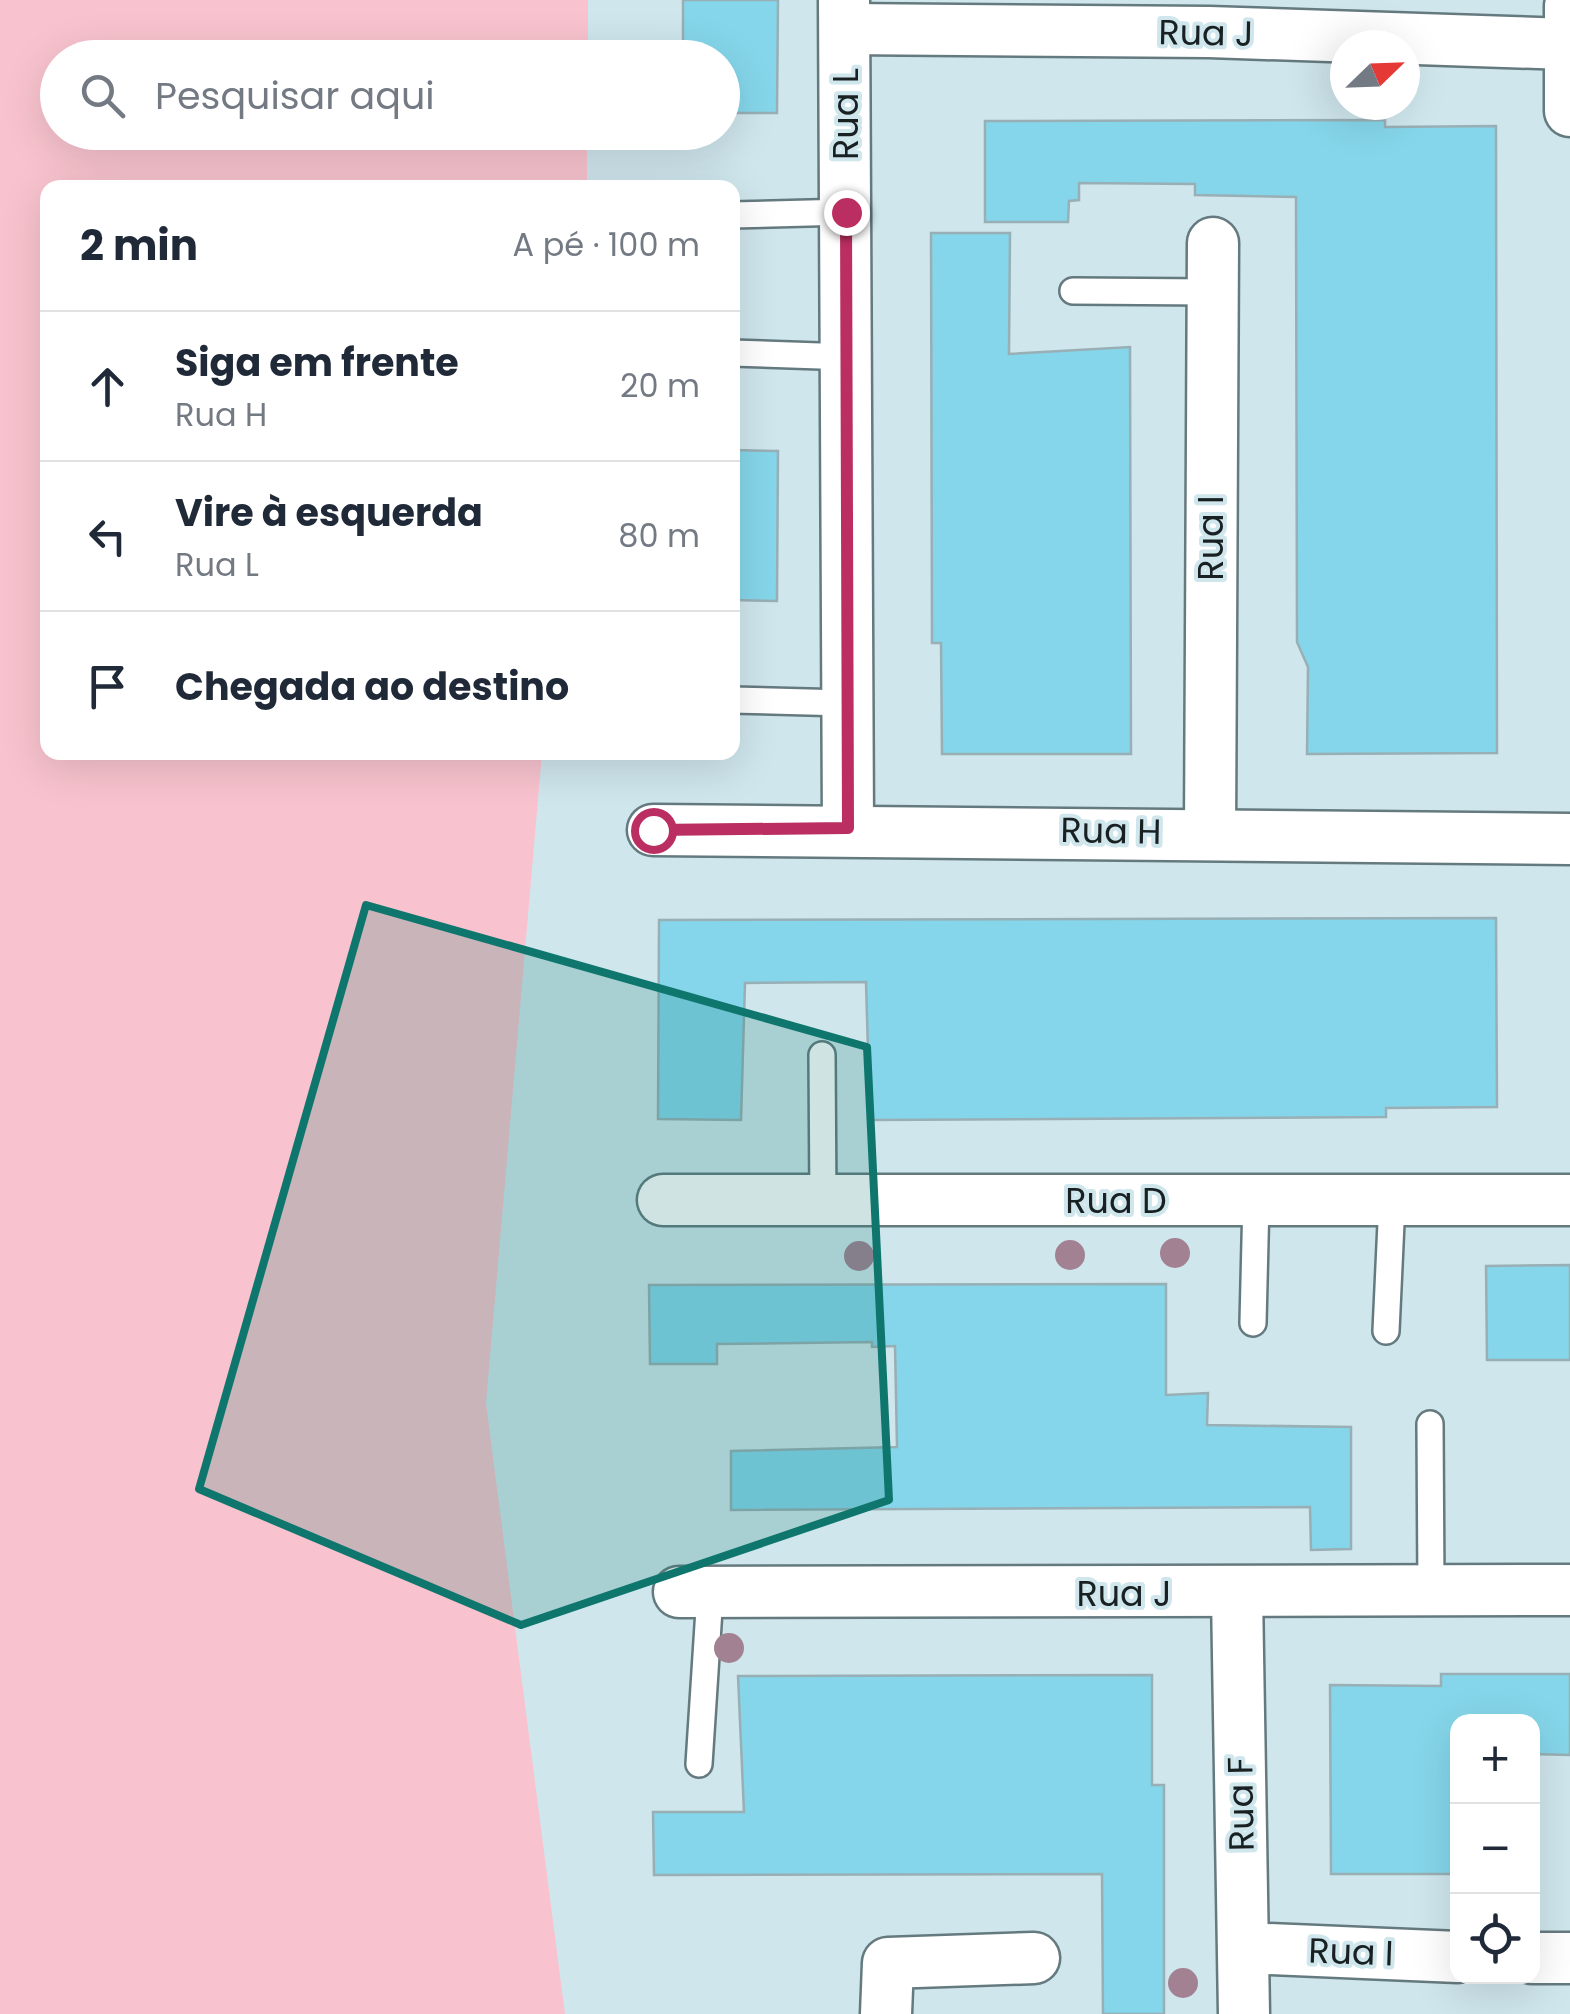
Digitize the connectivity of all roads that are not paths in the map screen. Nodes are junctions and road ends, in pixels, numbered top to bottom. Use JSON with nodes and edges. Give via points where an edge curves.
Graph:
{"nodes":[{"id":1,"x":845,"y":15,"type":"edge"},
{"id":2,"x":1209,"y":16,"type":"edge"},
{"id":3,"x":1568,"y":25,"type":"edge"},
{"id":4,"x":1570,"y":110,"type":"edge"},
{"id":5,"x":846,"y":212,"type":"junction"},
{"id":6,"x":740,"y":216,"type":"edge"},
{"id":7,"x":1213,"y":244,"type":"dead end"},
{"id":8,"x":1073,"y":292,"type":"dead end"},
{"id":9,"x":1211,"y":292,"type":"junction"},
{"id":10,"x":740,"y":354,"type":"edge"},
{"id":11,"x":849,"y":357,"type":"junction"},
{"id":12,"x":740,"y":700,"type":"edge"},
{"id":13,"x":846,"y":703,"type":"junction"},
{"id":14,"x":848,"y":828,"type":"junction"},
{"id":15,"x":653,"y":830,"type":"dead end"},
{"id":16,"x":1210,"y":832,"type":"junction"},
{"id":17,"x":1570,"y":839,"type":"edge"},
{"id":18,"x":822,"y":1055,"type":"dead end"},
{"id":19,"x":663,"y":1200,"type":"dead end"},
{"id":20,"x":1256,"y":1200,"type":"junction"},
{"id":21,"x":1392,"y":1200,"type":"junction"},
{"id":22,"x":1570,"y":1200,"type":"edge"},
{"id":23,"x":823,"y":1203,"type":"junction"},
{"id":24,"x":1254,"y":1323,"type":"dead end"},
{"id":25,"x":1386,"y":1331,"type":"dead end"},
{"id":26,"x":1430,"y":1424,"type":"dead end"},
{"id":27,"x":1432,"y":1590,"type":"junction"},
{"id":28,"x":1570,"y":1590,"type":"edge"},
{"id":29,"x":694,"y":1593,"type":"joint"},
{"id":30,"x":1236,"y":1594,"type":"junction"},
{"id":31,"x":699,"y":1764,"type":"dead end"},
{"id":32,"x":1244,"y":1948,"type":"junction"},
{"id":33,"x":1450,"y":1957,"type":"edge"},
{"id":34,"x":1034,"y":1958,"type":"dead end"},
{"id":35,"x":1540,"y":1958,"type":"edge"},
{"id":36,"x":1570,"y":1958,"type":"edge"},
{"id":37,"x":886,"y":2014,"type":"edge"},
{"id":38,"x":1244,"y":2014,"type":"edge"}],
"edges":[{"from":1,"to":2,"type":"street","name":"Rua J"},
{"from":1,"to":5,"type":"street","name":"Rua L"},
{"from":2,"to":3,"type":"street","name":"Rua J"},
{"from":3,"to":4,"type":"street"},
{"from":5,"to":6,"type":"lane"},
{"from":5,"to":11,"type":"street","name":"Rua L"},
{"from":7,"to":9,"type":"street","name":"Rua I"},
{"from":8,"to":9,"type":"lane"},
{"from":9,"to":16,"type":"street","name":"Rua I"},
{"from":10,"to":11,"type":"lane"},
{"from":11,"to":13,"type":"street","name":"Rua L"},
{"from":12,"to":13,"type":"lane"},
{"from":13,"to":14,"type":"street","name":"Rua L"},
{"from":14,"to":15,"type":"street","name":"Rua H"},
{"from":14,"to":16,"type":"street","name":"Rua H"},
{"from":16,"to":17,"type":"street","name":"Rua H"},
{"from":18,"to":23,"type":"lane"},
{"from":19,"to":23,"type":"street","name":"Rua D"},
{"from":20,"to":21,"type":"street","name":"Rua D"},
{"from":20,"to":23,"type":"street","name":"Rua D"},
{"from":20,"to":24,"type":"lane"},
{"from":21,"to":22,"type":"street","name":"Rua D"},
{"from":21,"to":25,"type":"lane"},
{"from":26,"to":27,"type":"lane"},
{"from":27,"to":28,"type":"street","name":"Rua J"},
{"from":27,"to":30,"type":"street","name":"Rua J"},
{"from":29,"to":30,"type":"street","name":"Rua J"},
{"from":29,"to":31,"type":"lane"},
{"from":30,"to":32,"type":"street","name":"Rua F"},
{"from":32,"to":33,"type":"street","name":"Rua I"},
{"from":32,"to":38,"type":"street","name":"Rua F"},
{"from":34,"to":37,"type":"street","via":[[888,1963]]},
{"from":35,"to":36,"type":"street"}]}
